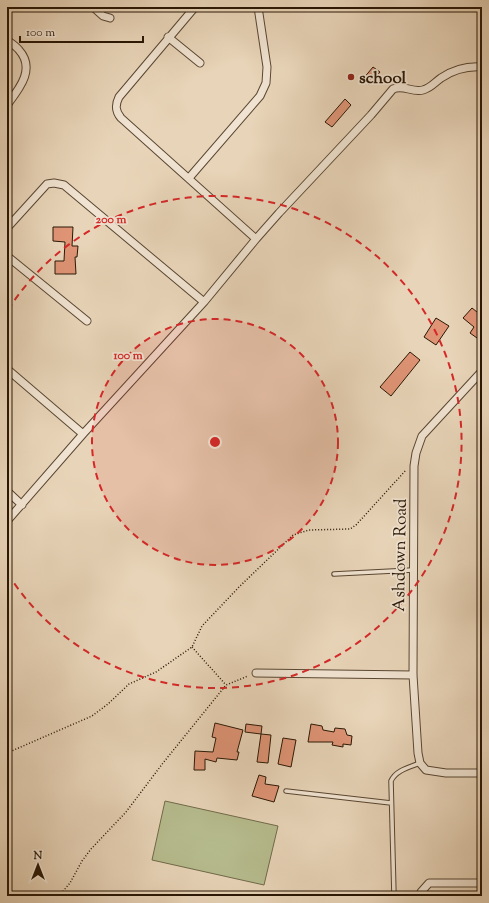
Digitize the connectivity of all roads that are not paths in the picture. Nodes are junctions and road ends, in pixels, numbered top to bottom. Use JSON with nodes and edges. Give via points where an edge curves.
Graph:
{"nodes":[{"id":1,"x":93,"y":7,"type":"edge"},
{"id":2,"x":195,"y":7,"type":"edge"},
{"id":3,"x":258,"y":7,"type":"edge"},
{"id":4,"x":110,"y":18,"type":"dead end"},
{"id":5,"x":168,"y":37,"type":"junction"},
{"id":6,"x":7,"y":40,"type":"edge"},
{"id":7,"x":200,"y":63,"type":"dead end"},
{"id":8,"x":482,"y":67,"type":"edge"},
{"id":9,"x":7,"y":105,"type":"edge"},
{"id":10,"x":189,"y":178,"type":"junction"},
{"id":11,"x":7,"y":228,"type":"edge"},
{"id":12,"x":256,"y":239,"type":"junction"},
{"id":13,"x":7,"y":256,"type":"edge"},
{"id":14,"x":204,"y":302,"type":"junction"},
{"id":15,"x":87,"y":321,"type":"dead end"},
{"id":16,"x":7,"y":369,"type":"edge"},
{"id":17,"x":482,"y":371,"type":"edge"},
{"id":18,"x":83,"y":434,"type":"junction"},
{"id":19,"x":7,"y":491,"type":"edge"},
{"id":20,"x":22,"y":505,"type":"junction"},
{"id":21,"x":7,"y":521,"type":"edge"},
{"id":22,"x":413,"y":570,"type":"junction"},
{"id":23,"x":334,"y":574,"type":"dead end"},
{"id":24,"x":256,"y":673,"type":"road end"},
{"id":25,"x":413,"y":676,"type":"junction"},
{"id":26,"x":420,"y":762,"type":"junction"},
{"id":27,"x":482,"y":773,"type":"edge"},
{"id":28,"x":286,"y":790,"type":"dead end"},
{"id":29,"x":391,"y":803,"type":"junction"},
{"id":30,"x":482,"y":883,"type":"edge"},
{"id":31,"x":394,"y":896,"type":"edge"},
{"id":32,"x":421,"y":896,"type":"edge"}],
"edges":[{"from":1,"to":4,"type":"street","via":[[103,16]]},
{"from":2,"to":5,"type":"street"},
{"from":3,"to":10,"type":"street","via":[[268,67],[266,83],[260,96]]},
{"from":5,"to":7,"type":"street"},
{"from":5,"to":10,"type":"street","via":[[118,97],[117,113]]},
{"from":6,"to":9,"type":"street","via":[[20,50],[26,63],[26,74],[23,84]]},
{"from":8,"to":12,"type":"street","via":[[455,71],[421,91],[398,87],[393,89]]},
{"from":10,"to":12,"type":"street"},
{"from":11,"to":14,"type":"street","via":[[47,184],[64,185]]},
{"from":12,"to":14,"type":"street"},
{"from":13,"to":15,"type":"street"},
{"from":14,"to":18,"type":"street"},
{"from":16,"to":18,"type":"street"},
{"from":17,"to":22,"type":"street","name":"Ashdown Road","via":[[422,436],[416,453]]},
{"from":18,"to":20,"type":"street"},
{"from":19,"to":20,"type":"street"},
{"from":20,"to":21,"type":"street"},
{"from":22,"to":23,"type":"lane"},
{"from":22,"to":25,"type":"street","name":"Ashdown Road"},
{"from":24,"to":25,"type":"street"},
{"from":25,"to":26,"type":"street","name":"Ashdown Road"},
{"from":26,"to":27,"type":"street","via":[[426,770]]},
{"from":26,"to":29,"type":"lane","via":[[393,776]]},
{"from":28,"to":29,"type":"lane"},
{"from":29,"to":31,"type":"lane"},
{"from":30,"to":32,"type":"street","via":[[429,883],[421,892]]}]}
